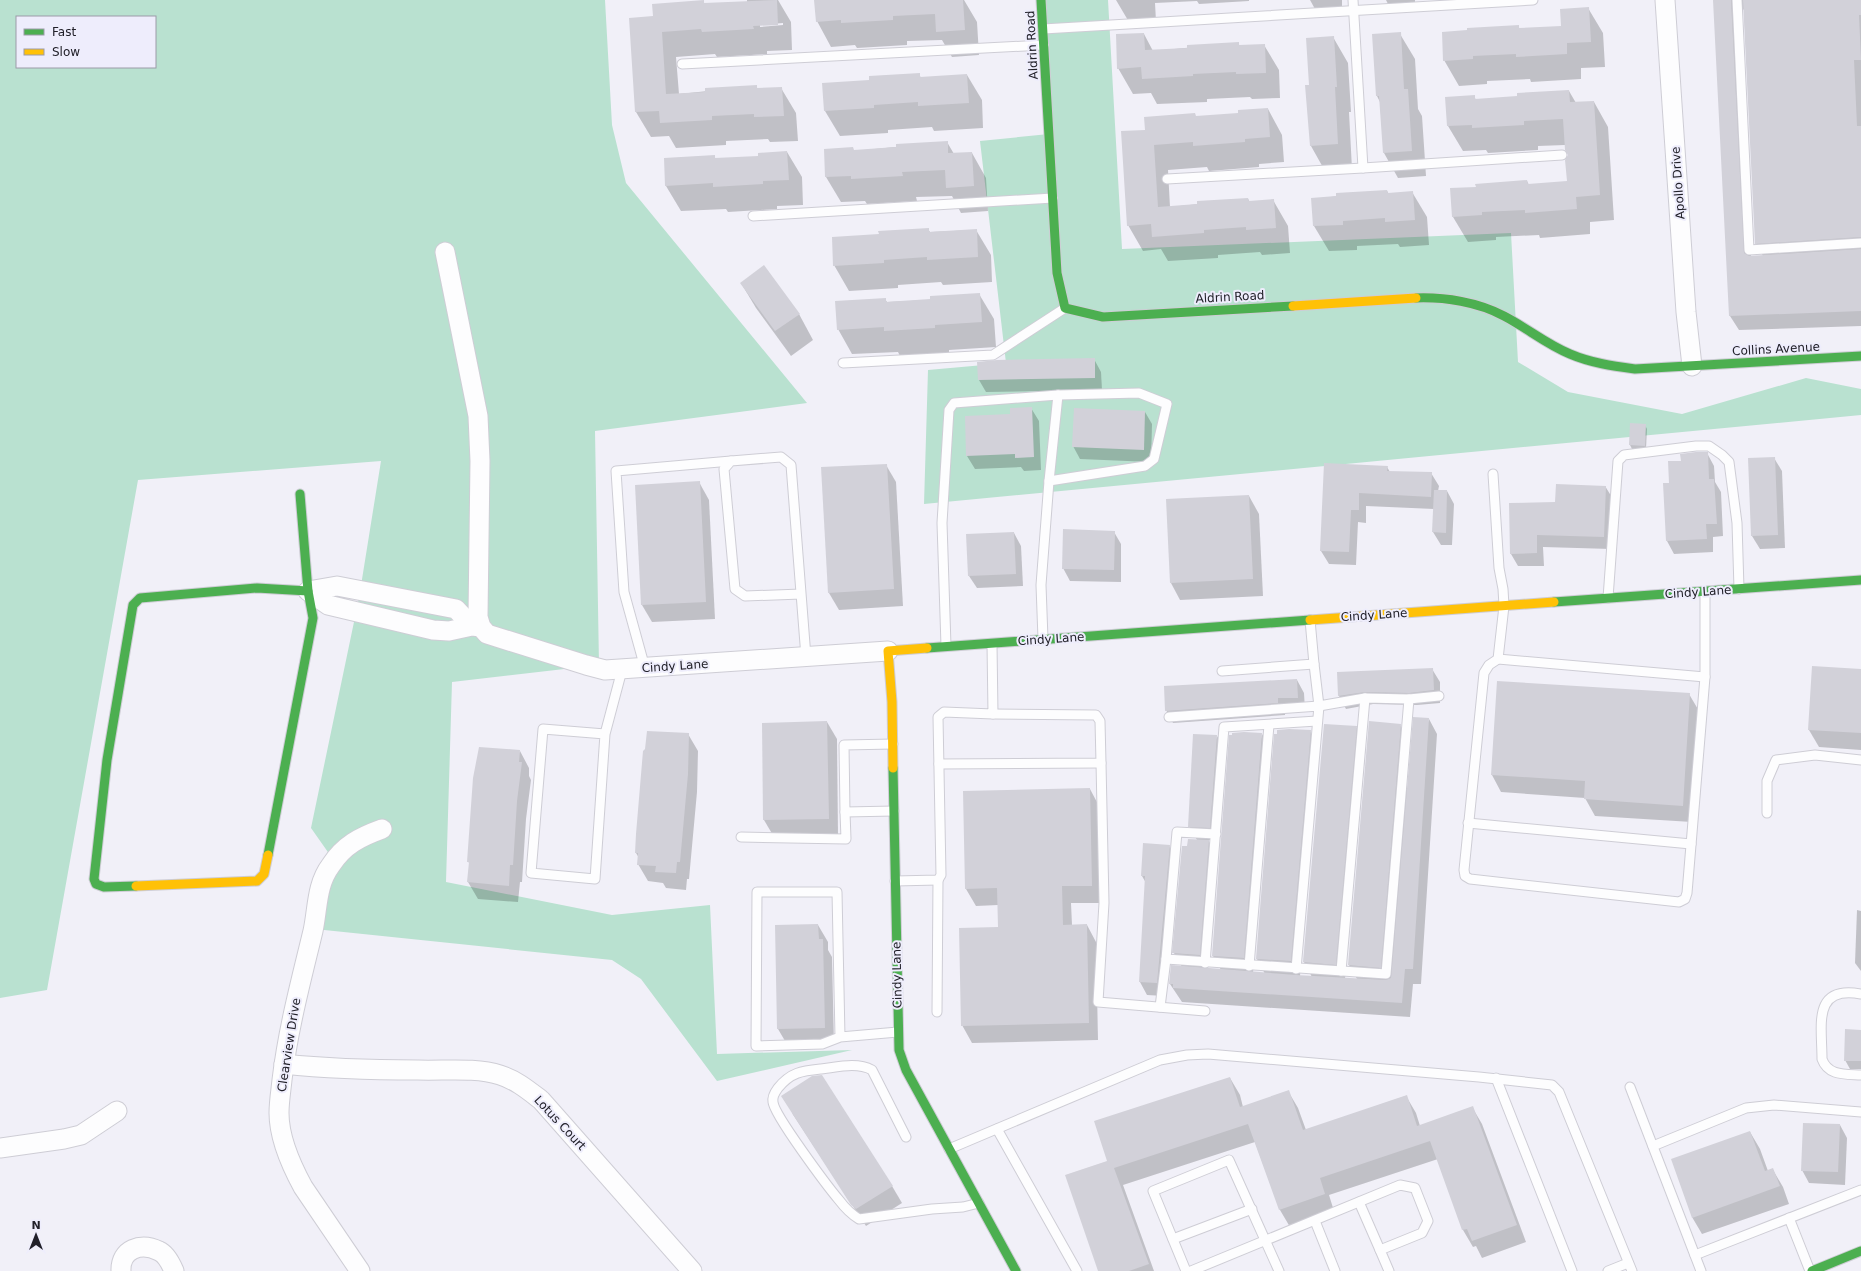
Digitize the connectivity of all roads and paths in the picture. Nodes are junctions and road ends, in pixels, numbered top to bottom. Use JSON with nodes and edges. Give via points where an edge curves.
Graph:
{"nodes":[{"id":1,"x":1041,"y":0,"type":"edge"},
{"id":2,"x":1352,"y":0,"type":"edge"},
{"id":3,"x":1533,"y":0,"type":"edge"},
{"id":4,"x":1665,"y":0,"type":"edge"},
{"id":5,"x":1738,"y":0,"type":"edge"},
{"id":6,"x":1353,"y":10,"type":"junction"},
{"id":7,"x":1043,"y":29,"type":"junction"},
{"id":8,"x":1044,"y":45,"type":"junction"},
{"id":9,"x":682,"y":64,"type":"dead end"},
{"id":10,"x":1562,"y":155,"type":"dead end"},
{"id":11,"x":1363,"y":168,"type":"junction"},
{"id":12,"x":1167,"y":178,"type":"dead end"},
{"id":13,"x":1053,"y":198,"type":"junction"},
{"id":14,"x":753,"y":216,"type":"dead end"},
{"id":15,"x":1861,"y":243,"type":"edge"},
{"id":16,"x":445,"y":252,"type":"dead end"},
{"id":17,"x":1065,"y":308,"type":"junction"},
{"id":18,"x":1861,"y":356,"type":"edge"},
{"id":19,"x":843,"y":363,"type":"dead end"},
{"id":20,"x":1692,"y":366,"type":"junction"},
{"id":21,"x":1058,"y":395,"type":"junction"},
{"id":22,"x":731,"y":461,"type":"junction"},
{"id":23,"x":1493,"y":474,"type":"dead end"},
{"id":24,"x":1049,"y":481,"type":"junction"},
{"id":25,"x":300,"y":494,"type":"dead end"},
{"id":26,"x":1861,"y":580,"type":"edge"},
{"id":27,"x":1739,"y":589,"type":"junction"},
{"id":28,"x":308,"y":591,"type":"junction"},
{"id":29,"x":1705,"y":591,"type":"junction"},
{"id":30,"x":801,"y":594,"type":"junction"},
{"id":31,"x":1608,"y":598,"type":"junction"},
{"id":32,"x":1504,"y":606,"type":"junction"},
{"id":33,"x":1310,"y":620,"type":"junction"},
{"id":34,"x":477,"y":623,"type":"junction"},
{"id":35,"x":1043,"y":639,"type":"junction"},
{"id":36,"x":992,"y":643,"type":"junction"},
{"id":37,"x":946,"y":646,"type":"junction"},
{"id":38,"x":888,"y":650,"type":"junction"},
{"id":39,"x":806,"y":657,"type":"junction"},
{"id":40,"x":1498,"y":659,"type":"junction"},
{"id":41,"x":1314,"y":664,"type":"junction"},
{"id":42,"x":645,"y":668,"type":"junction"},
{"id":43,"x":622,"y":670,"type":"junction"},
{"id":44,"x":1222,"y":671,"type":"dead end"},
{"id":45,"x":1705,"y":677,"type":"junction"},
{"id":46,"x":1439,"y":696,"type":"dead end"},
{"id":47,"x":1365,"y":698,"type":"junction"},
{"id":48,"x":1409,"y":699,"type":"junction"},
{"id":49,"x":1319,"y":706,"type":"junction"},
{"id":50,"x":992,"y":714,"type":"junction"},
{"id":51,"x":1169,"y":717,"type":"dead end"},
{"id":52,"x":1317,"y":721,"type":"junction"},
{"id":53,"x":1269,"y":725,"type":"junction"},
{"id":54,"x":605,"y":734,"type":"junction"},
{"id":55,"x":893,"y":744,"type":"junction"},
{"id":56,"x":1861,"y":760,"type":"edge"},
{"id":57,"x":1101,"y":763,"type":"junction"},
{"id":58,"x":939,"y":764,"type":"junction"},
{"id":59,"x":845,"y":812,"type":"junction"},
{"id":60,"x":894,"y":812,"type":"junction"},
{"id":61,"x":1767,"y":813,"type":"dead end"},
{"id":62,"x":1468,"y":823,"type":"junction"},
{"id":63,"x":382,"y":829,"type":"dead end"},
{"id":64,"x":1216,"y":834,"type":"junction"},
{"id":65,"x":741,"y":837,"type":"dead end"},
{"id":66,"x":1691,"y":844,"type":"junction"},
{"id":67,"x":938,"y":880,"type":"junction"},
{"id":68,"x":895,"y":881,"type":"junction"},
{"id":69,"x":1166,"y":959,"type":"junction"},
{"id":70,"x":1205,"y":963,"type":"junction"},
{"id":71,"x":1249,"y":966,"type":"junction"},
{"id":72,"x":1296,"y":969,"type":"junction"},
{"id":73,"x":1341,"y":971,"type":"junction"},
{"id":74,"x":1861,"y":994,"type":"edge"},
{"id":75,"x":1160,"y":1007,"type":"junction"},
{"id":76,"x":1205,"y":1011,"type":"dead end"},
{"id":77,"x":937,"y":1012,"type":"dead end"},
{"id":78,"x":898,"y":1032,"type":"junction"},
{"id":79,"x":840,"y":1036,"type":"junction"},
{"id":80,"x":284,"y":1064,"type":"junction"},
{"id":81,"x":1861,"y":1076,"type":"edge"},
{"id":82,"x":1496,"y":1078,"type":"junction"},
{"id":83,"x":1630,"y":1087,"type":"dead end"},
{"id":84,"x":117,"y":1111,"type":"dead end"},
{"id":85,"x":1861,"y":1112,"type":"edge"},
{"id":86,"x":997,"y":1129,"type":"junction"},
{"id":87,"x":906,"y":1137,"type":"dead end"},
{"id":88,"x":1653,"y":1146,"type":"junction"},
{"id":89,"x":0,"y":1148,"type":"edge"},
{"id":90,"x":949,"y":1149,"type":"junction"},
{"id":91,"x":1861,"y":1190,"type":"edge"},
{"id":92,"x":1359,"y":1202,"type":"junction"},
{"id":93,"x":979,"y":1203,"type":"junction"},
{"id":94,"x":1252,"y":1209,"type":"junction"},
{"id":95,"x":1789,"y":1218,"type":"junction"},
{"id":96,"x":1314,"y":1221,"type":"junction"},
{"id":97,"x":1173,"y":1239,"type":"junction"},
{"id":98,"x":1266,"y":1240,"type":"junction"},
{"id":99,"x":1380,"y":1250,"type":"junction"},
{"id":100,"x":1861,"y":1251,"type":"edge"},
{"id":101,"x":1695,"y":1255,"type":"junction"},
{"id":102,"x":1839,"y":1261,"type":"junction"},
{"id":103,"x":1861,"y":1261,"type":"edge"},
{"id":104,"x":1630,"y":1267,"type":"edge"},
{"id":105,"x":121,"y":1271,"type":"edge"},
{"id":106,"x":174,"y":1271,"type":"edge"},
{"id":107,"x":360,"y":1271,"type":"edge"},
{"id":108,"x":692,"y":1271,"type":"edge"},
{"id":109,"x":1016,"y":1271,"type":"edge"},
{"id":110,"x":1077,"y":1271,"type":"edge"},
{"id":111,"x":1186,"y":1271,"type":"edge"},
{"id":112,"x":1191,"y":1271,"type":"edge"},
{"id":113,"x":1278,"y":1271,"type":"edge"},
{"id":114,"x":1335,"y":1271,"type":"edge"},
{"id":115,"x":1389,"y":1271,"type":"edge"},
{"id":116,"x":1572,"y":1271,"type":"edge"},
{"id":117,"x":1608,"y":1271,"type":"edge"},
{"id":118,"x":1701,"y":1271,"type":"edge"},
{"id":119,"x":1811,"y":1271,"type":"edge"}],
"edges":[{"from":1,"to":7,"type":"street","name":"Aldrin Road"},
{"from":2,"to":6,"type":"lane"},
{"from":3,"to":6,"type":"lane"},
{"from":4,"to":20,"type":"street","name":"Apollo Drive","via":[[1686,312]]},
{"from":5,"to":15,"type":"lane","via":[[1749,250]]},
{"from":6,"to":7,"type":"lane"},
{"from":6,"to":11,"type":"lane"},
{"from":7,"to":8,"type":"street","name":"Aldrin Road"},
{"from":8,"to":9,"type":"lane"},
{"from":8,"to":13,"type":"street","name":"Aldrin Road"},
{"from":10,"to":11,"type":"lane"},
{"from":11,"to":12,"type":"lane"},
{"from":13,"to":14,"type":"lane"},
{"from":13,"to":17,"type":"street","name":"Aldrin Road","via":[[1058,273]]},
{"from":16,"to":34,"type":"street","via":[[478,416],[480,461]]},
{"from":17,"to":19,"type":"lane","via":[[993,355]]},
{"from":17,"to":20,"type":"street","name":"Aldrin Road","via":[[1103,317],[1423,298],[1446,299],[1470,303],[1495,312],[1560,350],[1594,363],[1636,369]]},
{"from":18,"to":20,"type":"street","name":"Collins Avenue"},
{"from":21,"to":24,"type":"lane"},
{"from":21,"to":24,"type":"lane","via":[[1139,393],[1167,404],[1154,459],[1145,466]]},
{"from":21,"to":37,"type":"lane","via":[[954,403],[949,410],[942,523]]},
{"from":22,"to":30,"type":"lane","via":[[781,457],[791,464]]},
{"from":22,"to":30,"type":"lane","via":[[724,469],[735,589],[745,596]]},
{"from":22,"to":42,"type":"lane","via":[[616,471],[624,592]]},
{"from":23,"to":32,"type":"lane"},
{"from":24,"to":35,"type":"lane","via":[[1041,585]]},
{"from":25,"to":28,"type":"street"},
{"from":26,"to":27,"type":"street","name":"Cindy Lane"},
{"from":27,"to":29,"type":"street","name":"Cindy Lane"},
{"from":27,"to":31,"type":"lane","via":[[1737,522],[1729,462],[1708,446],[1696,446],[1624,456],[1618,461]]},
{"from":28,"to":28,"type":"street","via":[[257,588],[140,598],[136,601],[131,616],[107,760],[94,879],[96,884],[104,887],[261,879],[313,618]]},
{"from":28,"to":34,"type":"street","name":"Cindy Lane","via":[[338,586],[456,608]]},
{"from":28,"to":34,"type":"street","via":[[328,605],[433,630],[449,631]]},
{"from":29,"to":31,"type":"street","name":"Cindy Lane"},
{"from":29,"to":45,"type":"lane"},
{"from":30,"to":39,"type":"lane"},
{"from":31,"to":32,"type":"street","name":"Cindy Lane"},
{"from":32,"to":33,"type":"street","name":"Cindy Lane"},
{"from":32,"to":40,"type":"lane"},
{"from":33,"to":35,"type":"street","name":"Cindy Lane"},
{"from":33,"to":41,"type":"lane"},
{"from":34,"to":43,"type":"street","name":"Cindy Lane","via":[[487,634],[586,665],[605,670]]},
{"from":35,"to":36,"type":"street","name":"Cindy Lane"},
{"from":36,"to":37,"type":"street","name":"Cindy Lane"},
{"from":36,"to":50,"type":"lane"},
{"from":37,"to":38,"type":"street","name":"Cindy Lane"},
{"from":38,"to":39,"type":"street","name":"Cindy Lane"},
{"from":38,"to":55,"type":"street","name":"Cindy Lane"},
{"from":39,"to":42,"type":"street","name":"Cindy Lane"},
{"from":40,"to":45,"type":"lane"},
{"from":40,"to":62,"type":"lane","via":[[1489,665],[1484,673]]},
{"from":41,"to":44,"type":"lane"},
{"from":41,"to":49,"type":"lane"},
{"from":42,"to":43,"type":"street","name":"Cindy Lane"},
{"from":43,"to":54,"type":"lane"},
{"from":45,"to":66,"type":"lane"},
{"from":46,"to":48,"type":"lane"},
{"from":47,"to":48,"type":"lane"},
{"from":47,"to":49,"type":"lane"},
{"from":47,"to":73,"type":"lane"},
{"from":48,"to":73,"type":"lane","via":[[1386,974]]},
{"from":49,"to":51,"type":"lane"},
{"from":49,"to":52,"type":"lane"},
{"from":50,"to":57,"type":"lane","via":[[1096,715],[1100,721]]},
{"from":50,"to":58,"type":"lane","via":[[944,712],[938,717]]},
{"from":52,"to":53,"type":"lane"},
{"from":52,"to":72,"type":"lane"},
{"from":53,"to":64,"type":"lane","via":[[1224,728]]},
{"from":53,"to":71,"type":"lane"},
{"from":54,"to":54,"type":"lane","via":[[595,878],[531,873],[543,729]]},
{"from":55,"to":59,"type":"lane","via":[[844,745]]},
{"from":55,"to":60,"type":"street","name":"Cindy Lane"},
{"from":56,"to":61,"type":"lane","via":[[1816,755],[1776,760],[1768,781]]},
{"from":57,"to":58,"type":"lane"},
{"from":57,"to":75,"type":"lane","via":[[1104,903],[1098,1002]]},
{"from":58,"to":67,"type":"lane","via":[[941,875]]},
{"from":59,"to":60,"type":"lane"},
{"from":59,"to":65,"type":"lane","via":[[846,839]]},
{"from":60,"to":68,"type":"street","name":"Cindy Lane"},
{"from":62,"to":66,"type":"lane"},
{"from":62,"to":66,"type":"lane","via":[[1464,870],[1465,876],[1470,879],[1680,902],[1685,899],[1687,893]]},
{"from":63,"to":80,"type":"street","name":"Clearview Drive","via":[[361,836],[343,849],[322,882],[292,1014]]},
{"from":64,"to":69,"type":"lane","via":[[1177,832]]},
{"from":64,"to":70,"type":"lane"},
{"from":67,"to":68,"type":"lane"},
{"from":67,"to":77,"type":"lane"},
{"from":68,"to":78,"type":"street","name":"Cindy Lane"},
{"from":69,"to":70,"type":"lane"},
{"from":69,"to":75,"type":"lane"},
{"from":70,"to":71,"type":"lane"},
{"from":71,"to":72,"type":"lane"},
{"from":72,"to":73,"type":"lane"},
{"from":74,"to":81,"type":"lane","via":[[1835,994],[1829,998],[1822,1014],[1824,1065],[1833,1073]]},
{"from":75,"to":76,"type":"lane"},
{"from":78,"to":79,"type":"lane"},
{"from":78,"to":90,"type":"street","name":"Cindy Lane","via":[[899,1050],[906,1070]]},
{"from":79,"to":79,"type":"lane","via":[[822,1044],[756,1046],[757,892],[837,892]]},
{"from":80,"to":107,"type":"street","name":"Clearview Drive","via":[[278,1114],[288,1154],[303,1187]]},
{"from":80,"to":108,"type":"street","name":"Lotus Court","via":[[333,1069],[475,1071],[511,1079],[541,1100]]},
{"from":82,"to":86,"type":"lane","via":[[1208,1054],[1187,1055],[1160,1060]]},
{"from":82,"to":104,"type":"lane","via":[[1552,1085],[1559,1092]]},
{"from":82,"to":116,"type":"lane"},
{"from":83,"to":88,"type":"lane"},
{"from":84,"to":89,"type":"street","via":[[81,1135]]},
{"from":85,"to":88,"type":"lane","via":[[1774,1105],[1746,1108]]},
{"from":86,"to":90,"type":"lane"},
{"from":86,"to":110,"type":"lane"},
{"from":87,"to":93,"type":"lane","via":[[872,1070],[866,1067],[848,1065],[800,1072],[789,1077],[774,1093],[772,1101],[775,1110],[839,1200],[859,1219]]},
{"from":88,"to":101,"type":"lane"},
{"from":90,"to":93,"type":"street","name":"Cindy Lane"},
{"from":91,"to":95,"type":"lane"},
{"from":92,"to":96,"type":"lane"},
{"from":92,"to":99,"type":"lane"},
{"from":92,"to":99,"type":"lane","via":[[1400,1186],[1415,1188],[1428,1221],[1422,1233]]},
{"from":93,"to":109,"type":"street","name":"Cindy Lane"},
{"from":94,"to":97,"type":"lane"},
{"from":94,"to":97,"type":"lane","via":[[1230,1160],[1153,1191]]},
{"from":94,"to":98,"type":"lane"},
{"from":95,"to":101,"type":"lane"},
{"from":95,"to":119,"type":"lane"},
{"from":96,"to":98,"type":"lane"},
{"from":96,"to":114,"type":"lane"},
{"from":97,"to":111,"type":"lane"},
{"from":98,"to":112,"type":"lane"},
{"from":98,"to":113,"type":"lane"},
{"from":99,"to":115,"type":"lane"},
{"from":100,"to":102,"type":"street"},
{"from":101,"to":118,"type":"lane"},
{"from":102,"to":103,"type":"lane"},
{"from":102,"to":119,"type":"street"},
{"from":104,"to":117,"type":"lane"},
{"from":105,"to":106,"type":"street","via":[[122,1259],[126,1253],[133,1248],[145,1247],[159,1250],[164,1254]]}]}
